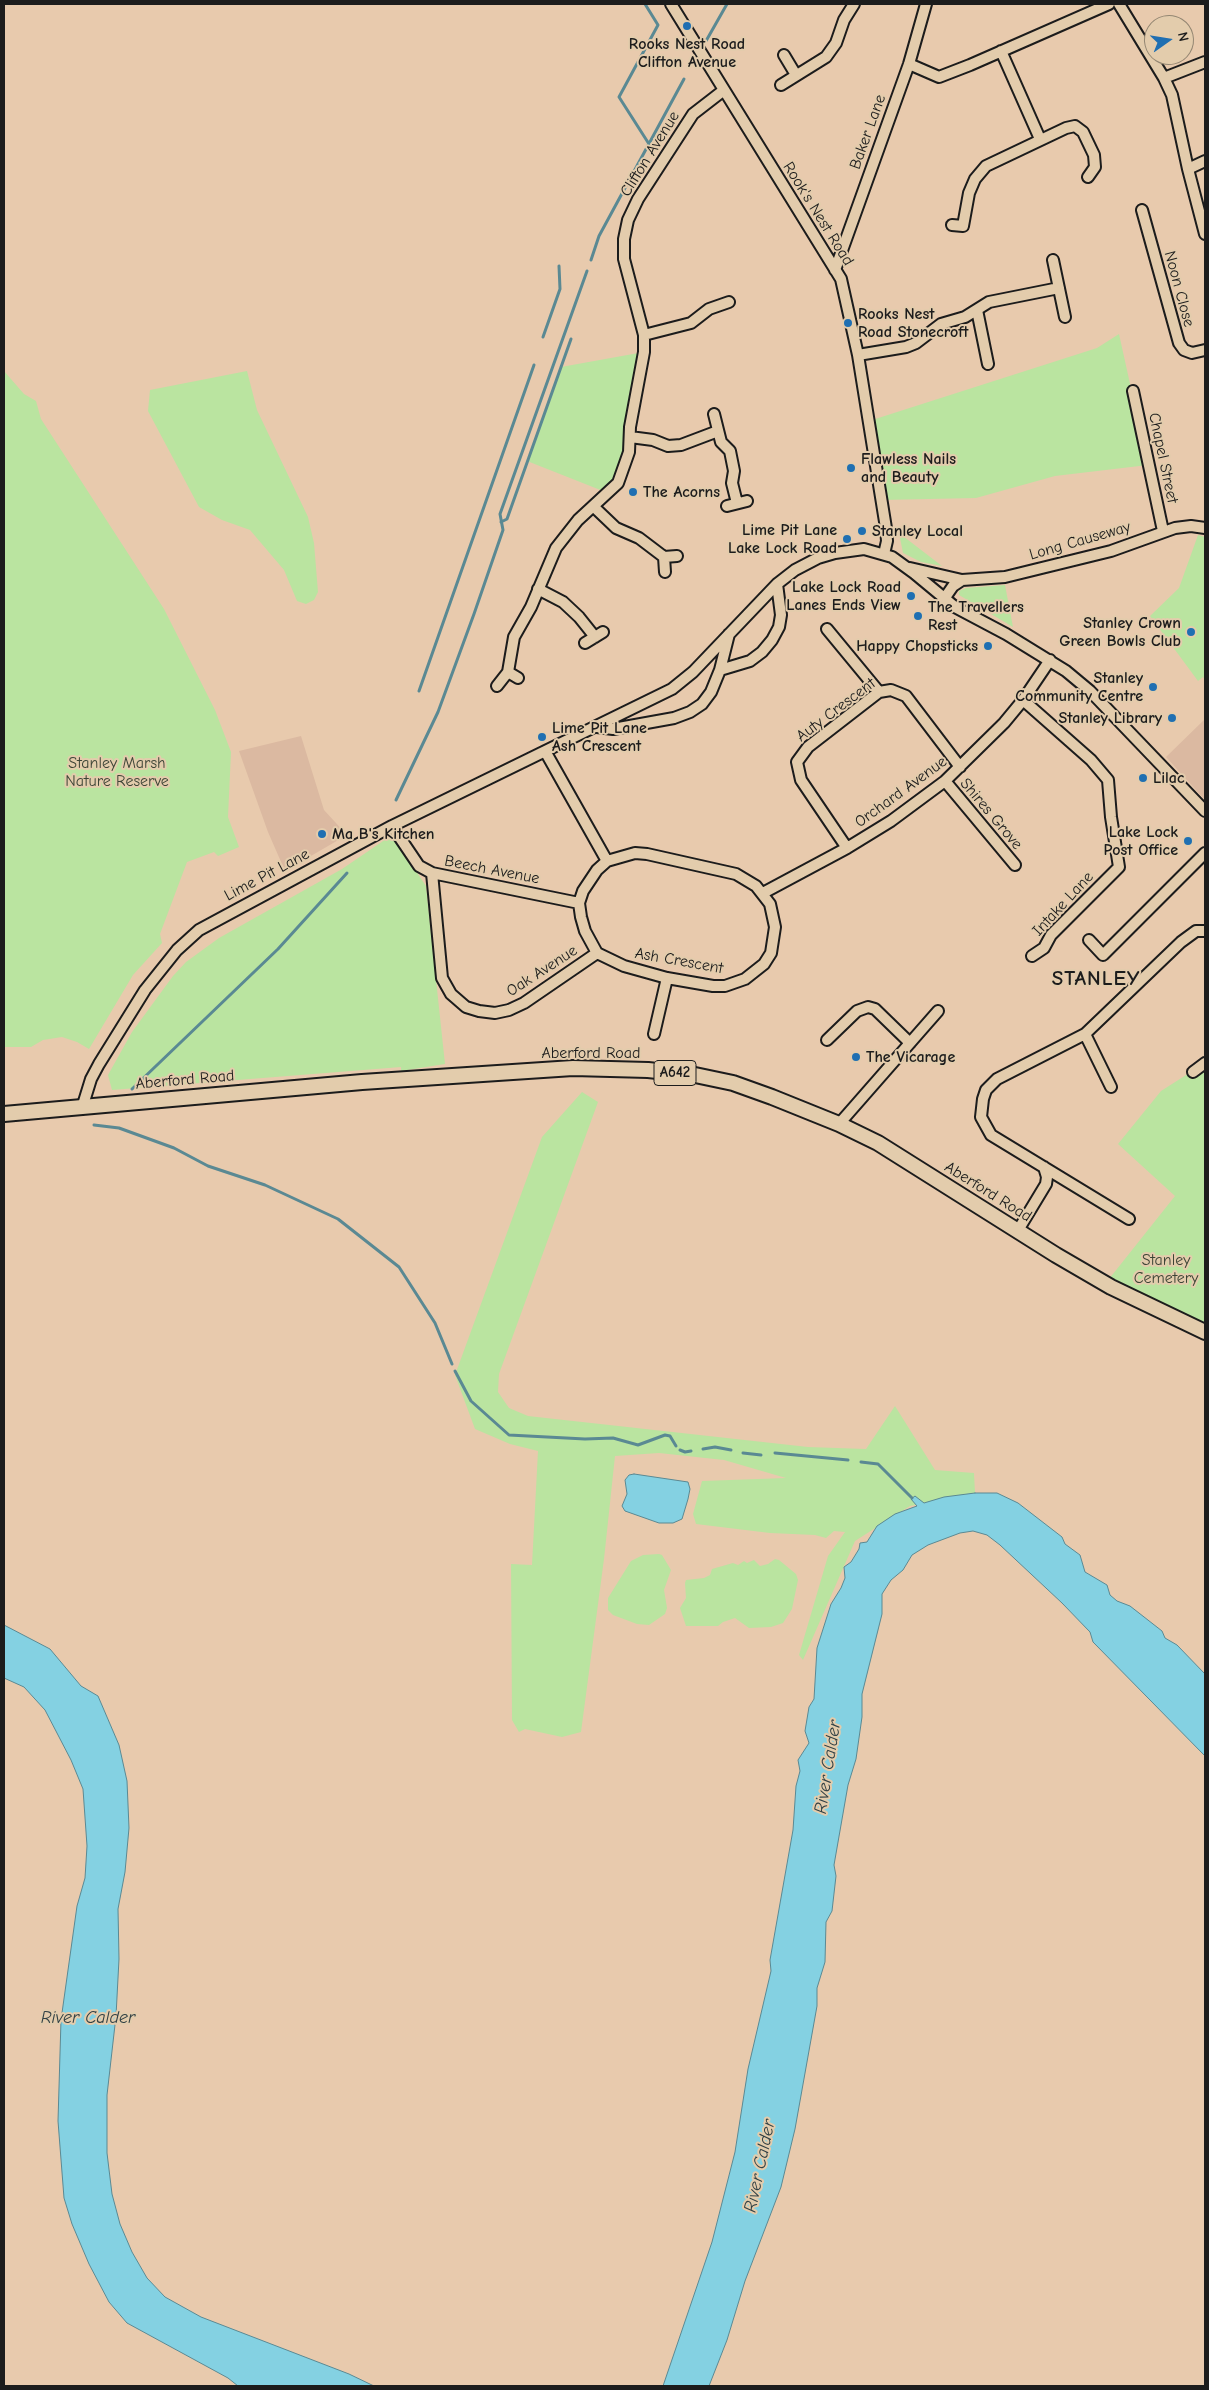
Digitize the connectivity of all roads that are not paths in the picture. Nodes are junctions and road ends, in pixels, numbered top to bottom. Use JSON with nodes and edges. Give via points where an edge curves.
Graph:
{"nodes":[{"id":1,"x":671,"y":4,"type":"edge"},
{"id":2,"x":854,"y":4,"type":"edge"},
{"id":3,"x":926,"y":4,"type":"edge"},
{"id":4,"x":1109,"y":4,"type":"edge"},
{"id":5,"x":1119,"y":4,"type":"edge"},
{"id":6,"x":1001,"y":51,"type":"junction"},
{"id":7,"x":784,"y":55,"type":"dead end"},
{"id":8,"x":1205,"y":62,"type":"edge"},
{"id":9,"x":909,"y":64,"type":"junction"},
{"id":10,"x":796,"y":75,"type":"junction"},
{"id":11,"x":1164,"y":78,"type":"junction"},
{"id":12,"x":782,"y":85,"type":"dead end"},
{"id":13,"x":724,"y":90,"type":"junction"},
{"id":14,"x":1040,"y":139,"type":"junction"},
{"id":15,"x":1205,"y":161,"type":"edge"},
{"id":16,"x":1188,"y":169,"type":"junction"},
{"id":17,"x":1088,"y":177,"type":"dead end"},
{"id":18,"x":1141,"y":213,"type":"dead end"},
{"id":19,"x":952,"y":225,"type":"dead end"},
{"id":20,"x":1205,"y":234,"type":"edge"},
{"id":21,"x":1053,"y":260,"type":"dead end"},
{"id":22,"x":835,"y":270,"type":"junction"},
{"id":23,"x":1059,"y":288,"type":"junction"},
{"id":24,"x":729,"y":302,"type":"dead end"},
{"id":25,"x":977,"y":310,"type":"junction"},
{"id":26,"x":1065,"y":317,"type":"dead end"},
{"id":27,"x":644,"y":334,"type":"junction"},
{"id":28,"x":1205,"y":350,"type":"edge"},
{"id":29,"x":858,"y":355,"type":"junction"},
{"id":30,"x":988,"y":364,"type":"dead end"},
{"id":31,"x":1133,"y":391,"type":"dead end"},
{"id":32,"x":714,"y":414,"type":"dead end"},
{"id":33,"x":718,"y":430,"type":"junction"},
{"id":34,"x":630,"y":438,"type":"junction"},
{"id":35,"x":737,"y":503,"type":"dead end"},
{"id":36,"x":594,"y":507,"type":"junction"},
{"id":37,"x":1205,"y":528,"type":"edge"},
{"id":38,"x":1163,"y":531,"type":"junction"},
{"id":39,"x":884,"y":554,"type":"junction"},
{"id":40,"x":677,"y":556,"type":"dead end"},
{"id":41,"x":664,"y":558,"type":"junction"},
{"id":42,"x":907,"y":567,"type":"junction"},
{"id":43,"x":664,"y":572,"type":"dead end"},
{"id":44,"x":962,"y":580,"type":"junction"},
{"id":45,"x":776,"y":584,"type":"junction"},
{"id":46,"x":538,"y":590,"type":"junction"},
{"id":47,"x":944,"y":599,"type":"junction"},
{"id":48,"x":827,"y":629,"type":"dead end"},
{"id":49,"x":729,"y":633,"type":"junction"},
{"id":50,"x":585,"y":643,"type":"dead end"},
{"id":51,"x":1050,"y":660,"type":"junction"},
{"id":52,"x":720,"y":670,"type":"junction"},
{"id":53,"x":508,"y":672,"type":"junction"},
{"id":54,"x":518,"y":678,"type":"dead end"},
{"id":55,"x":497,"y":686,"type":"dead end"},
{"id":56,"x":879,"y":692,"type":"junction"},
{"id":57,"x":1023,"y":700,"type":"junction"},
{"id":58,"x":596,"y":727,"type":"junction"},
{"id":59,"x":544,"y":751,"type":"junction"},
{"id":60,"x":960,"y":767,"type":"junction"},
{"id":61,"x":945,"y":781,"type":"junction"},
{"id":62,"x":1205,"y":811,"type":"edge"},
{"id":63,"x":392,"y":826,"type":"junction"},
{"id":64,"x":847,"y":848,"type":"junction"},
{"id":65,"x":1205,"y":853,"type":"edge"},
{"id":66,"x":607,"y":861,"type":"junction"},
{"id":67,"x":1014,"y":865,"type":"dead end"},
{"id":68,"x":432,"y":873,"type":"junction"},
{"id":69,"x":763,"y":893,"type":"junction"},
{"id":70,"x":580,"y":903,"type":"junction"},
{"id":71,"x":1205,"y":931,"type":"edge"},
{"id":72,"x":1089,"y":940,"type":"dead end"},
{"id":73,"x":597,"y":953,"type":"junction"},
{"id":74,"x":1032,"y":956,"type":"dead end"},
{"id":75,"x":667,"y":978,"type":"junction"},
{"id":76,"x":938,"y":1011,"type":"dead end"},
{"id":77,"x":654,"y":1034,"type":"dead end"},
{"id":78,"x":1085,"y":1034,"type":"junction"},
{"id":79,"x":827,"y":1040,"type":"dead end"},
{"id":80,"x":910,"y":1043,"type":"junction"},
{"id":81,"x":1205,"y":1063,"type":"edge"},
{"id":82,"x":1193,"y":1072,"type":"dead end"},
{"id":83,"x":1113,"y":1088,"type":"dead end"},
{"id":84,"x":82,"y":1108,"type":"junction"},
{"id":85,"x":4,"y":1114,"type":"edge"},
{"id":86,"x":839,"y":1124,"type":"junction"},
{"id":87,"x":1044,"y":1167,"type":"junction"},
{"id":88,"x":1129,"y":1219,"type":"dead end"},
{"id":89,"x":1017,"y":1232,"type":"junction"},
{"id":90,"x":1205,"y":1332,"type":"edge"}],
"edges":[{"from":1,"to":13,"type":"street","name":"Rook's Nest Road"},
{"from":2,"to":10,"type":"street","via":[[826,57]]},
{"from":3,"to":9,"type":"street","name":"Baker Lane"},
{"from":4,"to":6,"type":"street"},
{"from":5,"to":11,"type":"street"},
{"from":6,"to":9,"type":"street","via":[[939,77]]},
{"from":6,"to":14,"type":"street"},
{"from":7,"to":10,"type":"street"},
{"from":8,"to":11,"type":"street"},
{"from":9,"to":22,"type":"street","name":"Baker Lane"},
{"from":10,"to":12,"type":"street"},
{"from":11,"to":16,"type":"street","via":[[1172,95]]},
{"from":13,"to":22,"type":"street","name":"Rook's Nest Road"},
{"from":13,"to":27,"type":"street","name":"Clifton Avenue","via":[[693,114],[638,198],[628,220],[624,259]]},
{"from":14,"to":17,"type":"street","via":[[1075,126],[1083,132],[1094,155],[1095,167]]},
{"from":14,"to":19,"type":"street","via":[[986,166],[969,193],[963,226]]},
{"from":15,"to":16,"type":"street"},
{"from":16,"to":20,"type":"street"},
{"from":18,"to":28,"type":"street","name":"Noon Close","via":[[1179,343],[1192,353]]},
{"from":21,"to":23,"type":"street"},
{"from":22,"to":29,"type":"street","name":"Rook's Nest Road","via":[[844,286]]},
{"from":23,"to":25,"type":"street","via":[[989,302]]},
{"from":23,"to":26,"type":"street"},
{"from":24,"to":27,"type":"street","via":[[708,309],[691,323]]},
{"from":25,"to":29,"type":"street","via":[[941,324],[906,347]]},
{"from":25,"to":30,"type":"street"},
{"from":27,"to":34,"type":"street","name":"Clifton Avenue","via":[[643,361]]},
{"from":29,"to":39,"type":"street","name":"Rook's Nest Road","via":[[888,541]]},
{"from":31,"to":38,"type":"street","name":"Chapel Street"},
{"from":32,"to":33,"type":"street"},
{"from":33,"to":34,"type":"street","via":[[681,445],[668,446],[653,440]]},
{"from":33,"to":35,"type":"street","via":[[721,442],[730,452]]},
{"from":34,"to":36,"type":"street","name":"Clifton Avenue","via":[[618,483]]},
{"from":36,"to":41,"type":"street","via":[[616,528],[639,538]]},
{"from":36,"to":46,"type":"street","name":"Clifton Avenue","via":[[567,532],[556,548]]},
{"from":37,"to":38,"type":"street","name":"Long Causeway","via":[[1190,526]]},
{"from":38,"to":44,"type":"street","name":"Long Causeway","via":[[1110,550],[1005,577]]},
{"from":39,"to":42,"type":"street","name":"Lime Pit Lane"},
{"from":39,"to":45,"type":"street","name":"Lime Pit Lane","via":[[864,549],[835,553],[794,570]]},
{"from":40,"to":41,"type":"street"},
{"from":41,"to":43,"type":"street"},
{"from":42,"to":44,"type":"street","name":"Long Causeway"},
{"from":42,"to":47,"type":"street"},
{"from":44,"to":47,"type":"street"},
{"from":45,"to":49,"type":"street","name":"Lime Pit Lane"},
{"from":45,"to":52,"type":"street","via":[[781,614],[772,640],[750,661]]},
{"from":46,"to":50,"type":"street","via":[[562,602],[599,634]]},
{"from":46,"to":53,"type":"street","name":"Clifton Avenue","via":[[514,637]]},
{"from":47,"to":51,"type":"street"},
{"from":48,"to":56,"type":"street"},
{"from":49,"to":52,"type":"street","name":"Lime Pit Lane"},
{"from":49,"to":58,"type":"street","name":"Lime Pit Lane","via":[[693,672],[672,689]]},
{"from":51,"to":57,"type":"street","name":"Orchard Avenue"},
{"from":51,"to":62,"type":"street","via":[[1090,691]]},
{"from":52,"to":58,"type":"street","name":"Lime Pit Lane","via":[[711,692],[690,712],[613,729]]},
{"from":53,"to":54,"type":"street"},
{"from":53,"to":55,"type":"street","name":"Clifton Avenue"},
{"from":56,"to":60,"type":"street","name":"Auty Crescent","via":[[891,690],[906,696]]},
{"from":56,"to":64,"type":"street","name":"Auty Crescent","via":[[808,747],[797,762],[801,780]]},
{"from":57,"to":60,"type":"street","name":"Orchard Avenue"},
{"from":57,"to":74,"type":"street","name":"Intake Lane","via":[[1091,760],[1108,780],[1119,867],[1051,935],[1044,948]]},
{"from":58,"to":59,"type":"street","name":"Lime Pit Lane"},
{"from":59,"to":63,"type":"street","name":"Lime Pit Lane"},
{"from":59,"to":66,"type":"street"},
{"from":60,"to":61,"type":"street","name":"Orchard Avenue"},
{"from":61,"to":64,"type":"street","name":"Orchard Avenue"},
{"from":61,"to":67,"type":"street","name":"Shires Grove"},
{"from":63,"to":68,"type":"street","name":"Beech Avenue","via":[[419,866]]},
{"from":63,"to":84,"type":"street","name":"Lime Pit Lane","via":[[224,915],[192,937],[167,961],[145,990],[99,1064]]},
{"from":64,"to":69,"type":"street","name":"Orchard Avenue"},
{"from":65,"to":72,"type":"street","via":[[1102,954]]},
{"from":66,"to":69,"type":"street","name":"Ash Crescent","via":[[636,853],[647,854],[736,874]]},
{"from":66,"to":70,"type":"street","via":[[589,880]]},
{"from":68,"to":70,"type":"street","name":"Beech Avenue"},
{"from":68,"to":73,"type":"street","name":"Oak Avenue","via":[[442,978],[451,994],[466,1007],[495,1013],[509,1010]]},
{"from":69,"to":75,"type":"street","name":"Ash Crescent","via":[[774,915],[775,938],[771,953],[757,972],[725,986]]},
{"from":70,"to":73,"type":"street","via":[[585,931]]},
{"from":71,"to":78,"type":"street","via":[[1196,931],[1181,942]]},
{"from":73,"to":75,"type":"street","name":"Ash Crescent","via":[[624,966]]},
{"from":75,"to":77,"type":"street"},
{"from":76,"to":80,"type":"street"},
{"from":78,"to":83,"type":"street"},
{"from":78,"to":87,"type":"street","via":[[1014,1069],[986,1090],[981,1108],[986,1129]]},
{"from":79,"to":80,"type":"street","via":[[856,1010],[868,1008],[875,1009]]},
{"from":80,"to":86,"type":"street"},
{"from":81,"to":82,"type":"street"},
{"from":84,"to":85,"type":"main road","name":"Aberford Road","number":"A642"},
{"from":84,"to":86,"type":"main road","name":"Aberford Road","number":"A642","via":[[362,1082],[573,1068],[695,1075],[733,1083]]},
{"from":86,"to":89,"type":"main road","name":"Aberford Road","number":"A642","via":[[878,1143]]},
{"from":87,"to":88,"type":"street"},
{"from":87,"to":89,"type":"street","via":[[1046,1184]]},
{"from":89,"to":90,"type":"main road","name":"Aberford Road","number":"A642","via":[[1112,1287]]}]}
